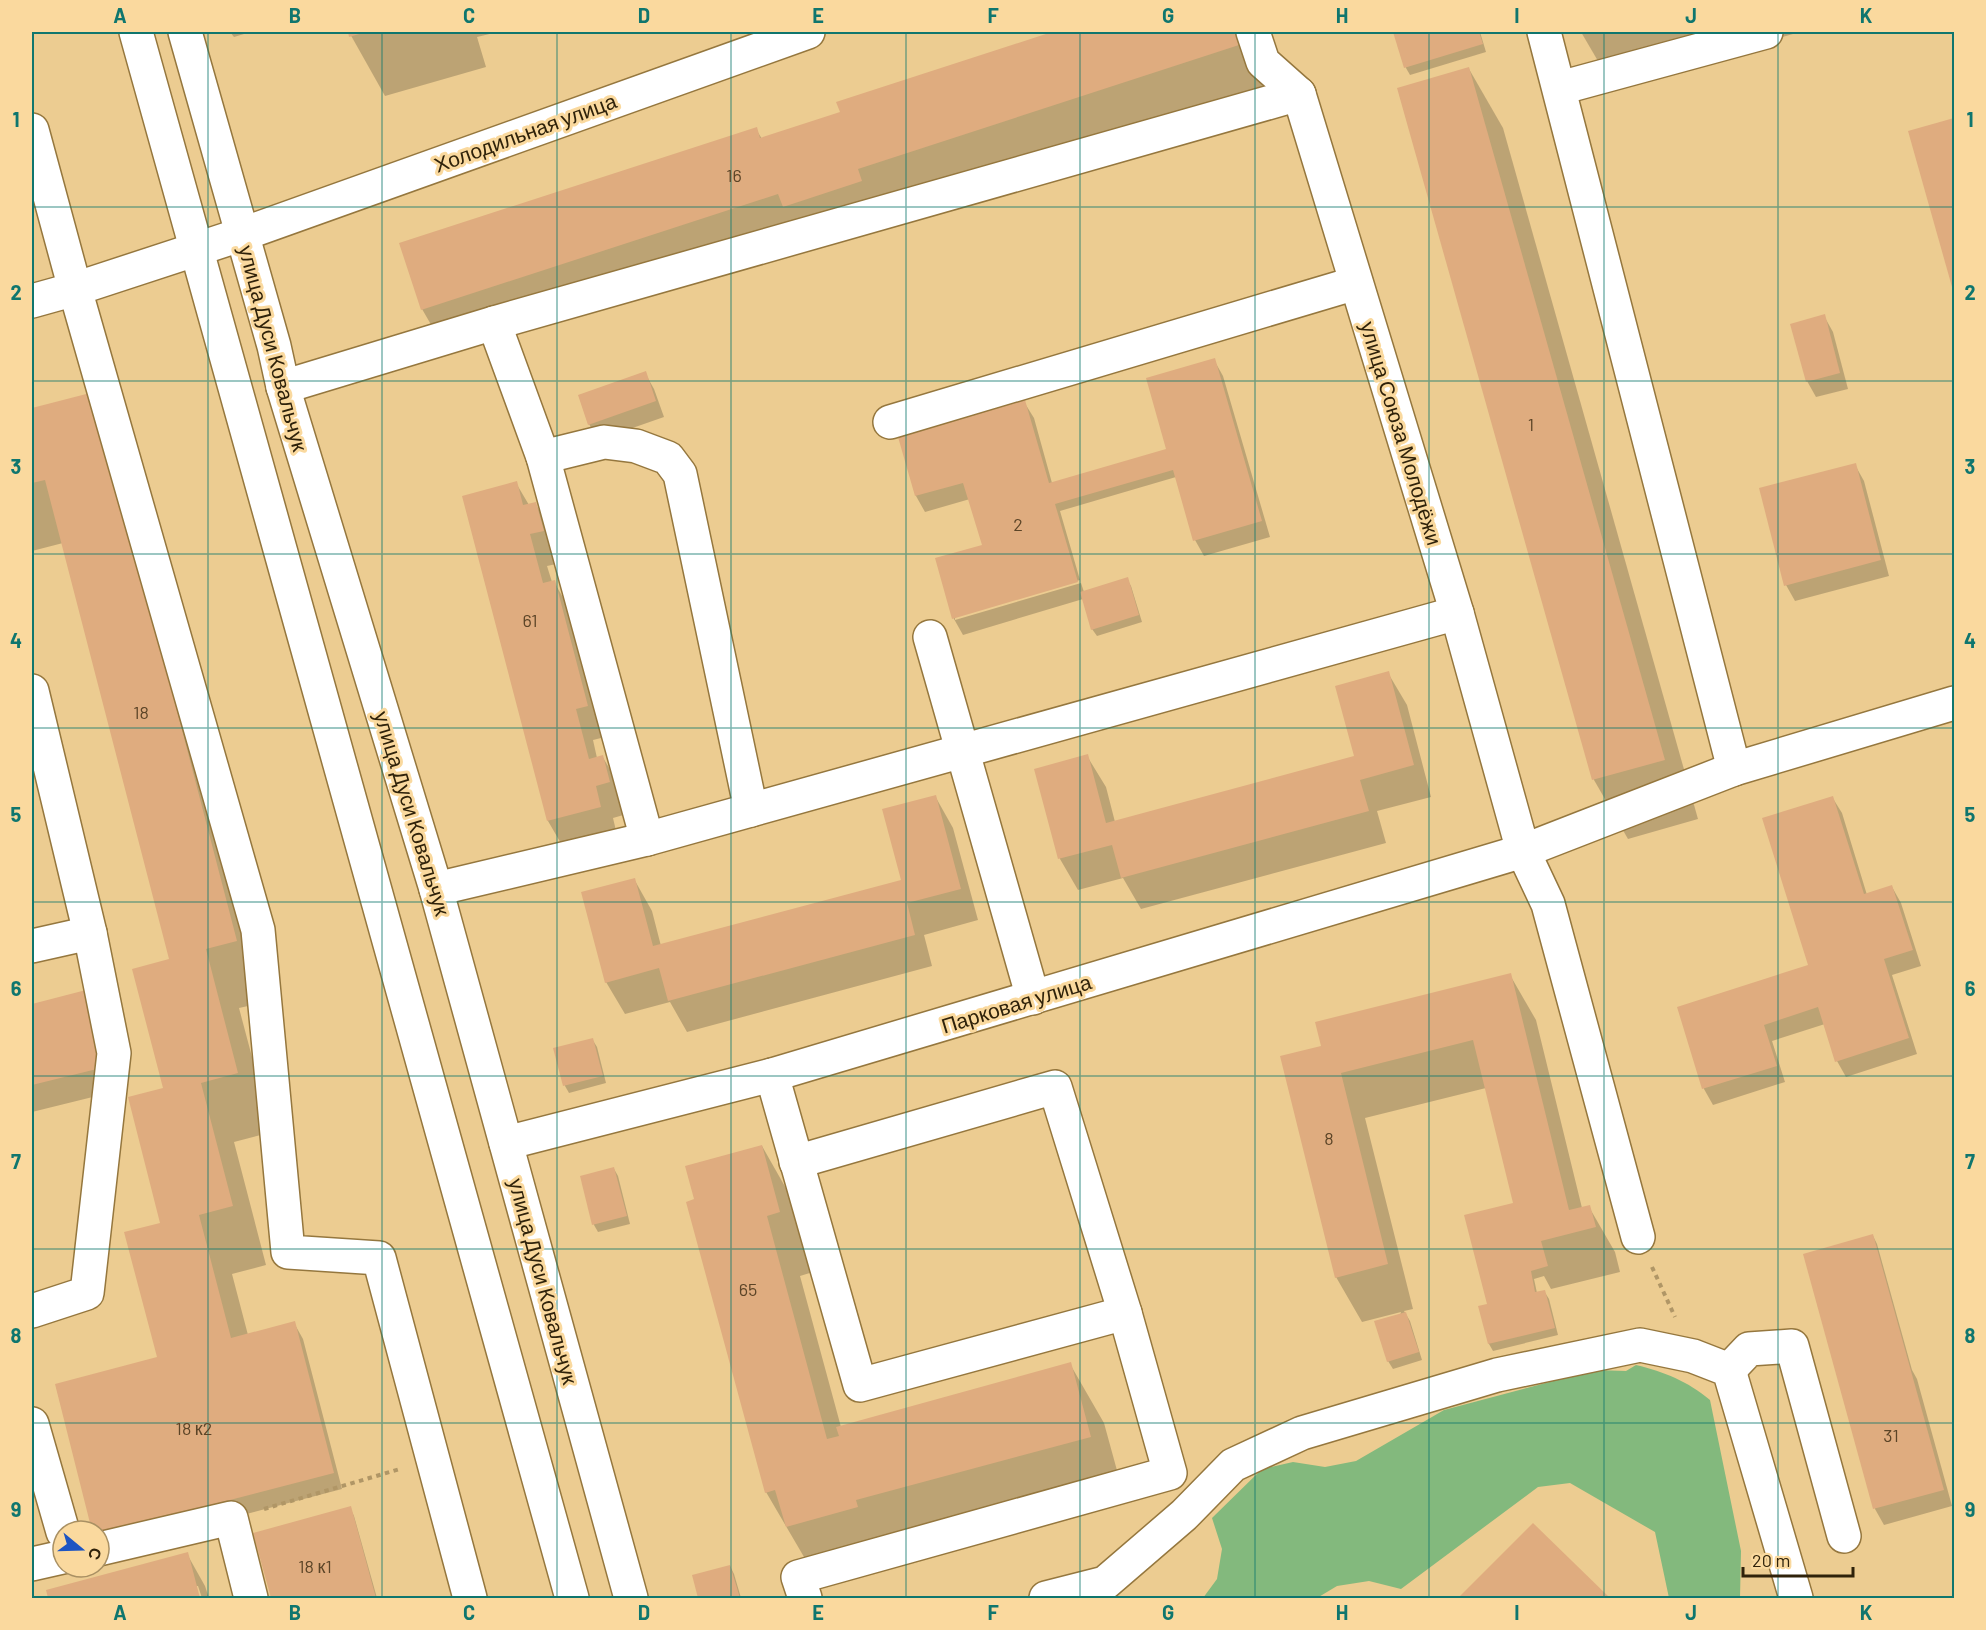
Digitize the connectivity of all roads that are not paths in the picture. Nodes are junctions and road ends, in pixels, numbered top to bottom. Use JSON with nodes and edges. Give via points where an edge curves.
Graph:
{"nodes":[{"id":1,"x":136,"y":32,"type":"edge"},
{"id":2,"x":185,"y":32,"type":"edge"},
{"id":3,"x":808,"y":32,"type":"edge"},
{"id":4,"x":1253,"y":32,"type":"edge"},
{"id":5,"x":1544,"y":32,"type":"edge"},
{"id":6,"x":1766,"y":32,"type":"edge"},
{"id":7,"x":1560,"y":88,"type":"junction"},
{"id":8,"x":1299,"y":94,"type":"junction"},
{"id":9,"x":32,"y":130,"type":"edge"},
{"id":10,"x":243,"y":234,"type":"junction"},
{"id":11,"x":197,"y":250,"type":"junction"},
{"id":12,"x":1356,"y":283,"type":"junction"},
{"id":13,"x":75,"y":289,"type":"junction"},
{"id":14,"x":32,"y":301,"type":"edge"},
{"id":15,"x":494,"y":323,"type":"junction"},
{"id":16,"x":283,"y":387,"type":"junction"},
{"id":17,"x":890,"y":422,"type":"dead end"},
{"id":18,"x":543,"y":457,"type":"junction"},
{"id":19,"x":1457,"y":613,"type":"junction"},
{"id":20,"x":930,"y":637,"type":"dead end"},
{"id":21,"x":32,"y":691,"type":"edge"},
{"id":22,"x":1954,"y":703,"type":"edge"},
{"id":23,"x":962,"y":751,"type":"junction"},
{"id":24,"x":1734,"y":769,"type":"junction"},
{"id":25,"x":751,"y":810,"type":"junction"},
{"id":26,"x":647,"y":839,"type":"junction"},
{"id":27,"x":1523,"y":851,"type":"junction"},
{"id":28,"x":436,"y":889,"type":"junction"},
{"id":29,"x":90,"y":933,"type":"junction"},
{"id":30,"x":32,"y":946,"type":"edge"},
{"id":31,"x":1033,"y":998,"type":"junction"},
{"id":32,"x":772,"y":1075,"type":"junction"},
{"id":33,"x":506,"y":1143,"type":"junction"},
{"id":34,"x":796,"y":1161,"type":"junction"},
{"id":35,"x":1638,"y":1237,"type":"road end"},
{"id":36,"x":32,"y":1311,"type":"edge"},
{"id":37,"x":1125,"y":1313,"type":"junction"},
{"id":38,"x":1729,"y":1370,"type":"junction"},
{"id":39,"x":32,"y":1424,"type":"edge"},
{"id":40,"x":59,"y":1519,"type":"edge"},
{"id":41,"x":1844,"y":1536,"type":"dead end"},
{"id":42,"x":111,"y":1546,"type":"edge"},
{"id":43,"x":51,"y":1560,"type":"edge"},
{"id":44,"x":32,"y":1564,"type":"edge"},
{"id":45,"x":251,"y":1599,"type":"edge"},
{"id":46,"x":470,"y":1599,"type":"edge"},
{"id":47,"x":572,"y":1599,"type":"edge"},
{"id":48,"x":631,"y":1599,"type":"edge"},
{"id":49,"x":805,"y":1599,"type":"edge"},
{"id":50,"x":1046,"y":1599,"type":"edge"},
{"id":51,"x":1796,"y":1599,"type":"edge"}],
"edges":[{"from":1,"to":11,"type":"main road"},
{"from":2,"to":10,"type":"main road","name":"улица Дуси Ковальчук"},
{"from":3,"to":10,"type":"main road","name":"Холодильная улица"},
{"from":4,"to":8,"type":"main road","via":[[1263,62]]},
{"from":5,"to":7,"type":"main road"},
{"from":6,"to":7,"type":"main road"},
{"from":7,"to":24,"type":"main road"},
{"from":8,"to":12,"type":"main road","name":"улица Союза Молодёжи"},
{"from":8,"to":15,"type":"main road"},
{"from":9,"to":13,"type":"main road"},
{"from":10,"to":11,"type":"main road","name":"Холодильная улица"},
{"from":10,"to":16,"type":"main road","name":"улица Дуси Ковальчук"},
{"from":11,"to":13,"type":"main road","name":"Холодильная улица"},
{"from":11,"to":47,"type":"main road"},
{"from":12,"to":17,"type":"main road"},
{"from":12,"to":19,"type":"main road","name":"улица Союза Молодёжи"},
{"from":13,"to":14,"type":"main road","name":"Холодильная улица"},
{"from":13,"to":46,"type":"main road","via":[[258,930],[288,1252],[379,1258]]},
{"from":15,"to":16,"type":"main road"},
{"from":15,"to":18,"type":"main road"},
{"from":16,"to":28,"type":"main road","name":"улица Дуси Ковальчук"},
{"from":18,"to":25,"type":"main road","via":[[604,442],[615,443],[668,458],[680,474]]},
{"from":18,"to":26,"type":"main road"},
{"from":19,"to":23,"type":"main road"},
{"from":19,"to":27,"type":"main road","name":"улица Союза Молодёжи"},
{"from":20,"to":23,"type":"main road"},
{"from":21,"to":29,"type":"main road"},
{"from":22,"to":24,"type":"main road","name":"Парковая улица"},
{"from":23,"to":25,"type":"main road"},
{"from":23,"to":31,"type":"main road"},
{"from":24,"to":27,"type":"main road","name":"Парковая улица"},
{"from":25,"to":26,"type":"main road"},
{"from":26,"to":28,"type":"main road"},
{"from":27,"to":31,"type":"main road","name":"Парковая улица"},
{"from":27,"to":35,"type":"main road","name":"улица Союза Молодёжи","via":[[1548,904]]},
{"from":28,"to":33,"type":"main road","name":"улица Дуси Ковальчук"},
{"from":29,"to":30,"type":"main road"},
{"from":29,"to":36,"type":"main road","via":[[114,1053],[87,1293]]},
{"from":31,"to":32,"type":"main road","name":"Парковая улица"},
{"from":32,"to":33,"type":"main road","name":"Парковая улица"},
{"from":32,"to":34,"type":"main road"},
{"from":33,"to":48,"type":"main road","name":"улица Дуси Ковальчук"},
{"from":34,"to":37,"type":"main road","via":[[1054,1087]]},
{"from":34,"to":37,"type":"main road","via":[[860,1385]]},
{"from":37,"to":49,"type":"main road","via":[[1170,1473],[798,1577]]},
{"from":38,"to":41,"type":"main road","via":[[1749,1349],[1792,1346]]},
{"from":38,"to":50,"type":"main road","via":[[1693,1356],[1640,1346],[1497,1375],[1302,1433],[1233,1465],[1184,1515],[1105,1583]]},
{"from":38,"to":51,"type":"main road"},
{"from":39,"to":40,"type":"main road"},
{"from":42,"to":45,"type":"main road","via":[[231,1518]]},
{"from":43,"to":44,"type":"main road"}]}
